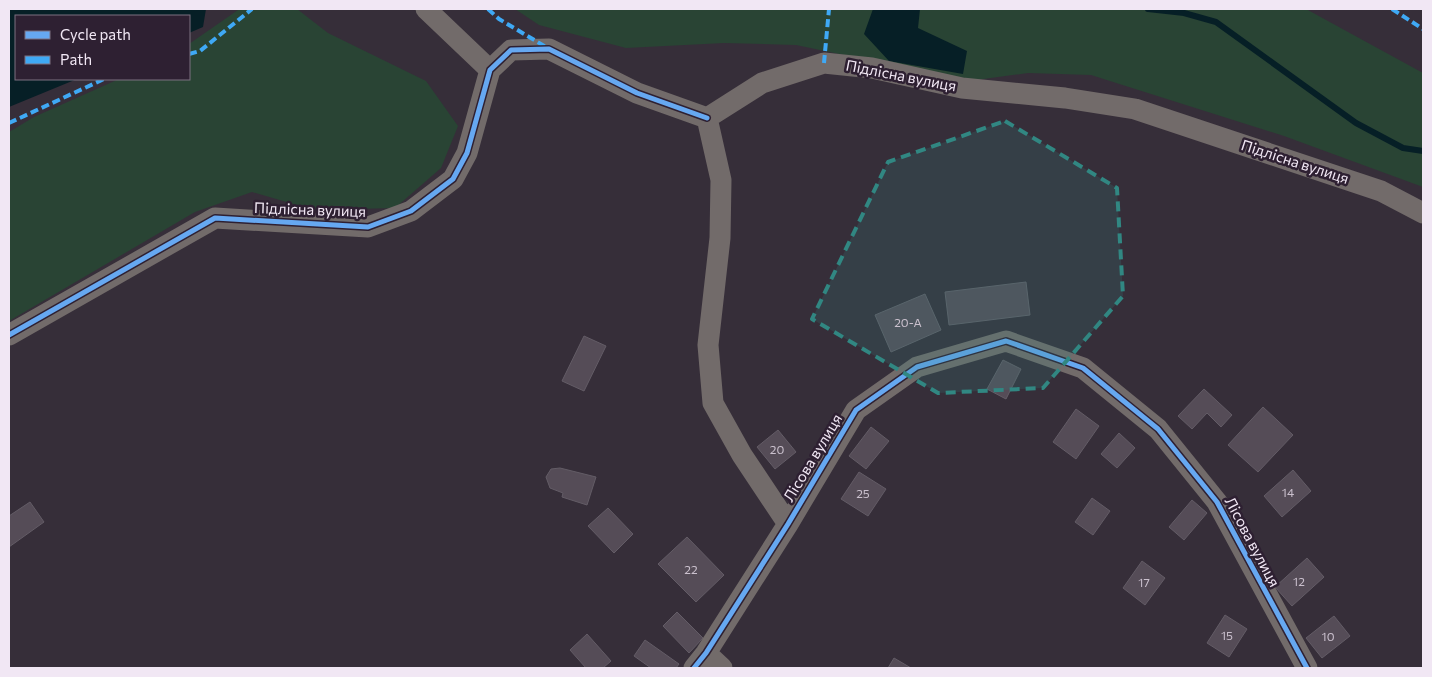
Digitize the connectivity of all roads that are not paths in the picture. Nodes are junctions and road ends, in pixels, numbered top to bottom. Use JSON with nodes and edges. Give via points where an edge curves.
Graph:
{"nodes":[{"id":1,"x":426,"y":9,"type":"edge"},
{"id":2,"x":490,"y":70,"type":"junction"},
{"id":3,"x":707,"y":118,"type":"junction"},
{"id":4,"x":1423,"y":213,"type":"edge"},
{"id":5,"x":9,"y":334,"type":"edge"},
{"id":6,"x":788,"y":524,"type":"junction"},
{"id":7,"x":700,"y":661,"type":"edge"},
{"id":8,"x":722,"y":668,"type":"edge"},
{"id":9,"x":1307,"y":668,"type":"edge"}],
"edges":[{"from":1,"to":2,"type":"street"},
{"from":2,"to":3,"type":"street","via":[[511,50],[549,49],[637,93]]},
{"from":2,"to":5,"type":"street","name":"Підлісна вулиця","via":[[467,153],[453,179],[411,211],[368,227],[215,218]]},
{"from":3,"to":4,"type":"street","name":"Підлісна вулиця","via":[[762,83],[824,63],[872,68],[962,88],[1136,109],[1381,191]]},
{"from":3,"to":6,"type":"street","via":[[720,180],[720,238],[708,345],[713,404]]},
{"from":6,"to":7,"type":"street","name":"Лісова вулиця"},
{"from":6,"to":9,"type":"street","name":"Лісова вулиця","via":[[856,410],[917,367],[1006,341],[1083,368],[1158,429],[1217,502]]},
{"from":7,"to":8,"type":"street"}]}
